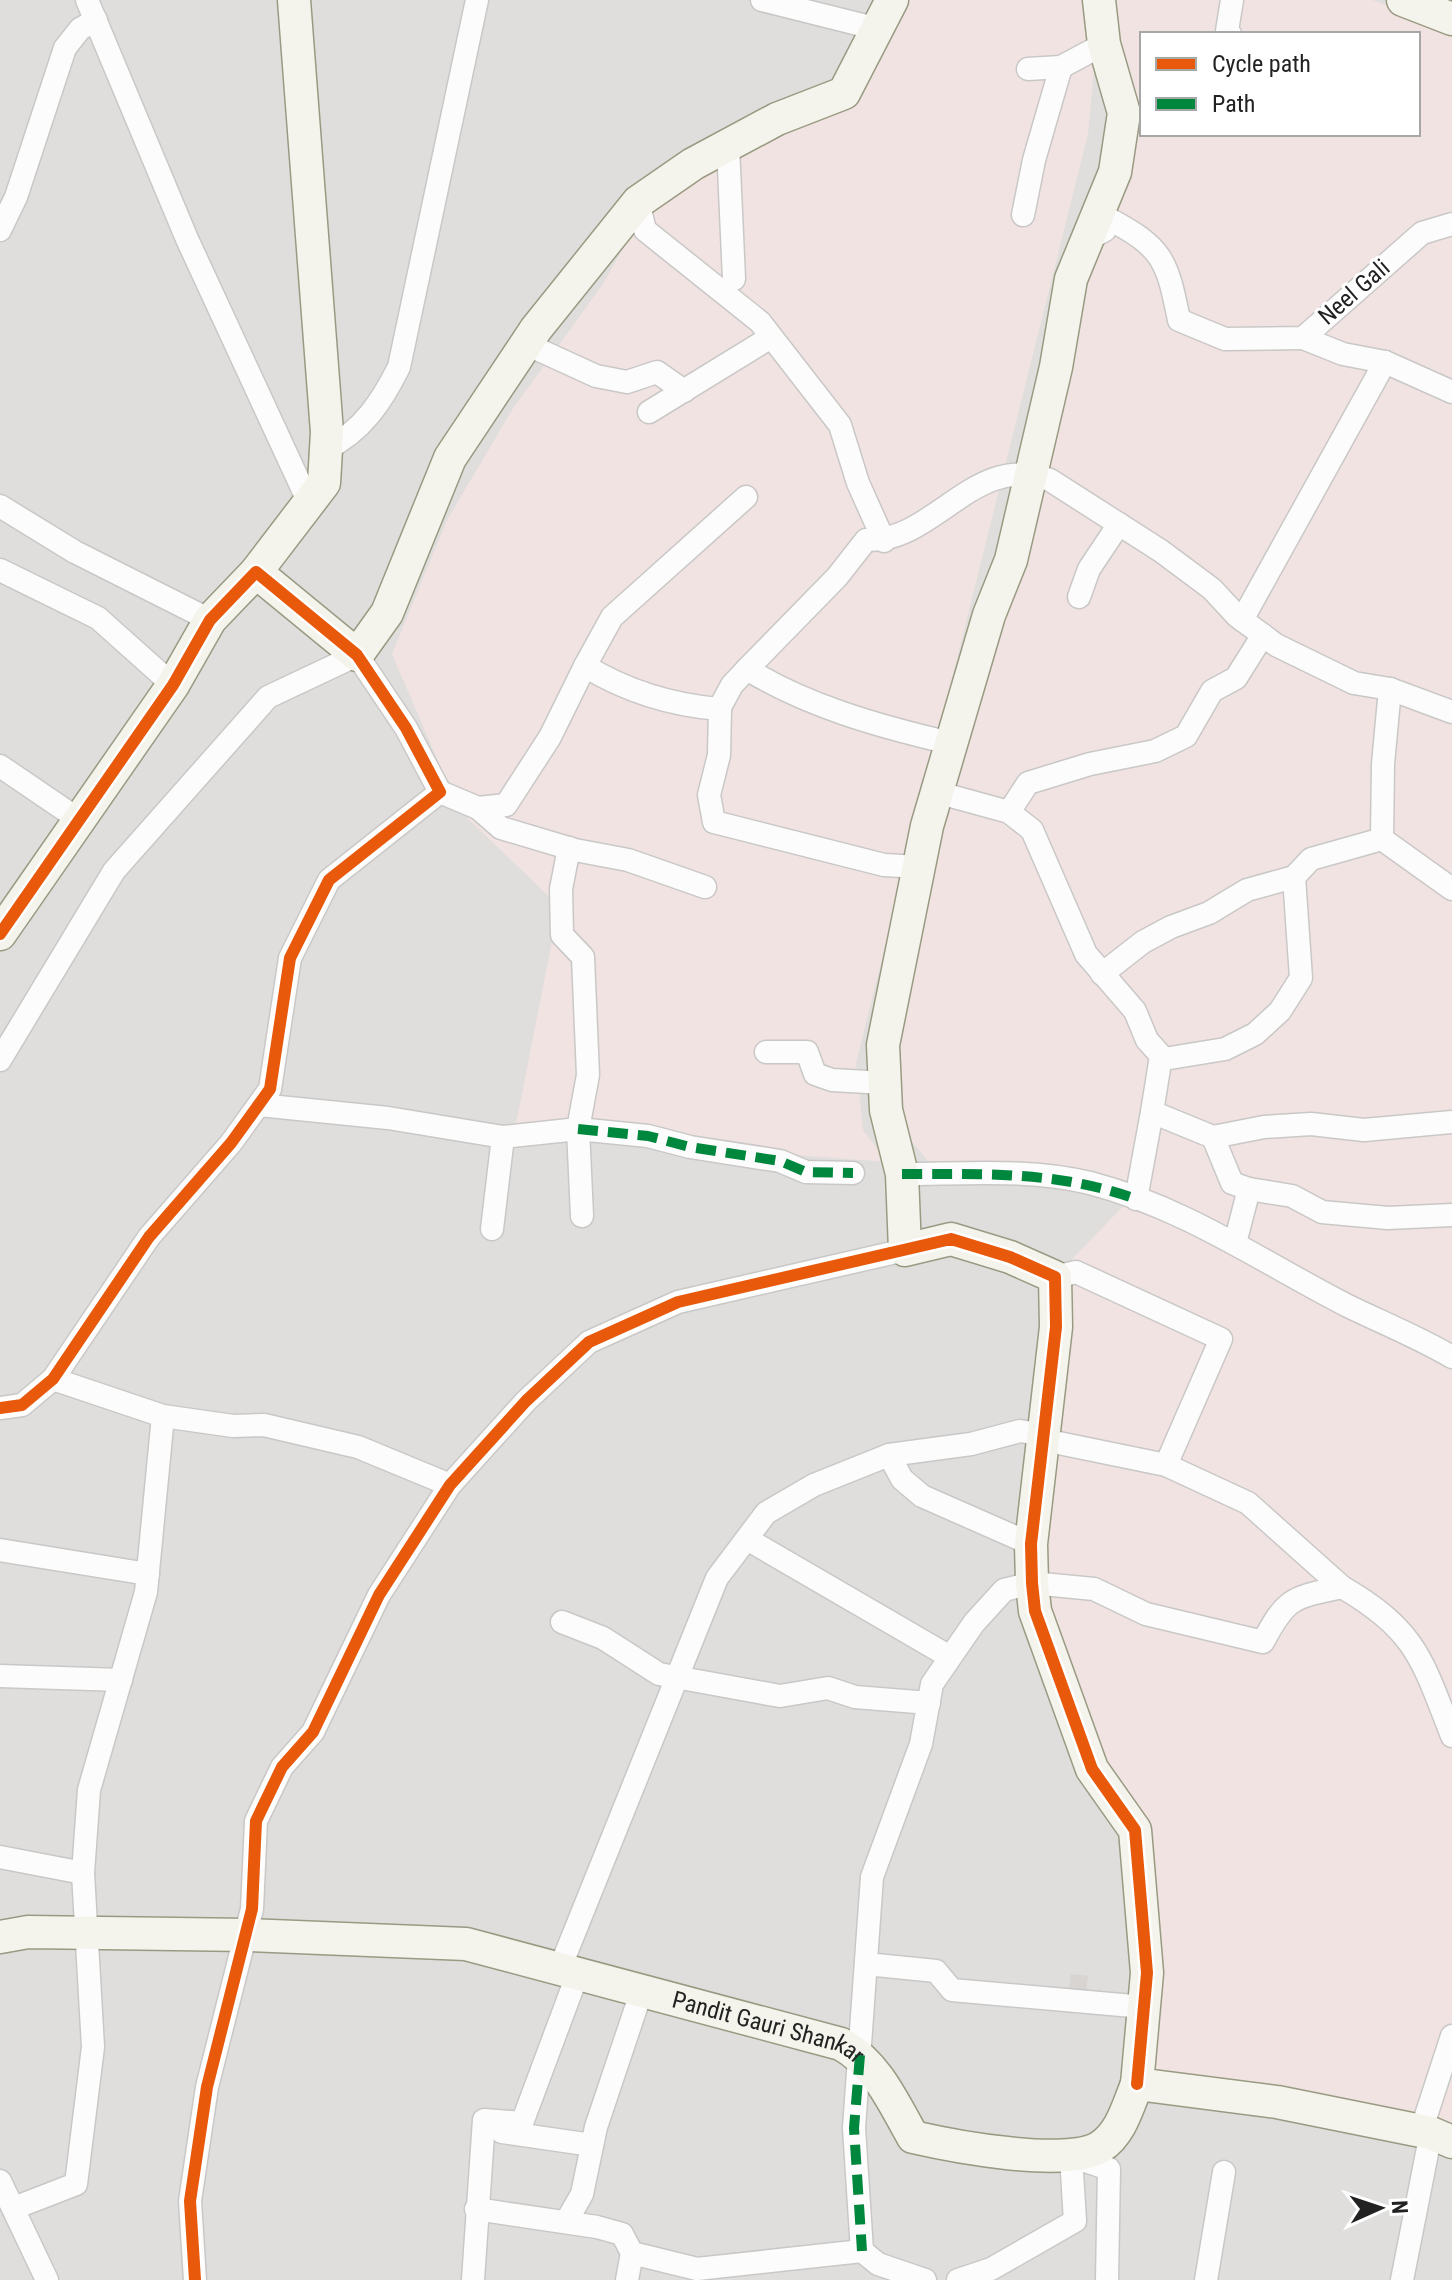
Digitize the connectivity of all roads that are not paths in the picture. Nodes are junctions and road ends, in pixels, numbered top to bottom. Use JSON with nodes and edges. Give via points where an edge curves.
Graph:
{"nodes":[{"id":1,"x":294,"y":0,"type":"edge"},
{"id":2,"x":477,"y":0,"type":"edge"},
{"id":3,"x":762,"y":0,"type":"edge"},
{"id":4,"x":892,"y":0,"type":"edge"},
{"id":5,"x":1099,"y":0,"type":"edge"},
{"id":6,"x":1232,"y":0,"type":"edge"},
{"id":7,"x":1403,"y":0,"type":"edge"},
{"id":8,"x":92,"y":10,"type":"edge"},
{"id":9,"x":1452,"y":19,"type":"edge"},
{"id":10,"x":878,"y":29,"type":"junction"},
{"id":11,"x":1228,"y":32,"type":"edge"},
{"id":12,"x":1104,"y":44,"type":"junction"},
{"id":13,"x":1061,"y":67,"type":"junction"},
{"id":14,"x":1028,"y":69,"type":"dead end"},
{"id":15,"x":728,"y":146,"type":"junction"},
{"id":16,"x":638,"y":202,"type":"junction"},
{"id":17,"x":1023,"y":215,"type":"dead end"},
{"id":18,"x":1452,"y":224,"type":"edge"},
{"id":19,"x":0,"y":230,"type":"edge"},
{"id":20,"x":1087,"y":240,"type":"junction"},
{"id":21,"x":734,"y":279,"type":"dead end"},
{"id":22,"x":771,"y":337,"type":"junction"},
{"id":23,"x":1303,"y":338,"type":"junction"},
{"id":24,"x":526,"y":344,"type":"junction"},
{"id":25,"x":1385,"y":362,"type":"junction"},
{"id":26,"x":684,"y":391,"type":"junction"},
{"id":27,"x":1452,"y":392,"type":"edge"},
{"id":28,"x":649,"y":412,"type":"dead end"},
{"id":29,"x":326,"y":449,"type":"junction"},
{"id":30,"x":1031,"y":473,"type":"junction"},
{"id":31,"x":746,"y":497,"type":"dead end"},
{"id":32,"x":309,"y":503,"type":"junction"},
{"id":33,"x":0,"y":506,"type":"edge"},
{"id":34,"x":1119,"y":524,"type":"junction"},
{"id":35,"x":884,"y":541,"type":"junction"},
{"id":36,"x":0,"y":570,"type":"edge"},
{"id":37,"x":256,"y":572,"type":"junction"},
{"id":38,"x":1079,"y":597,"type":"dead end"},
{"id":39,"x":210,"y":620,"type":"junction"},
{"id":40,"x":1242,"y":620,"type":"junction"},
{"id":41,"x":1263,"y":635,"type":"junction"},
{"id":42,"x":357,"y":655,"type":"junction"},
{"id":43,"x":585,"y":666,"type":"junction"},
{"id":44,"x":747,"y":669,"type":"junction"},
{"id":45,"x":173,"y":685,"type":"junction"},
{"id":46,"x":1390,"y":689,"type":"junction"},
{"id":47,"x":720,"y":709,"type":"junction"},
{"id":48,"x":1452,"y":712,"type":"edge"},
{"id":49,"x":956,"y":727,"type":"junction"},
{"id":50,"x":0,"y":766,"type":"edge"},
{"id":51,"x":440,"y":792,"type":"junction"},
{"id":52,"x":936,"y":792,"type":"junction"},
{"id":53,"x":478,"y":808,"type":"junction"},
{"id":54,"x":1009,"y":812,"type":"junction"},
{"id":55,"x":78,"y":819,"type":"junction"},
{"id":56,"x":1382,"y":839,"type":"junction"},
{"id":57,"x":569,"y":848,"type":"junction"},
{"id":58,"x":919,"y":867,"type":"junction"},
{"id":59,"x":1294,"y":877,"type":"junction"},
{"id":60,"x":705,"y":887,"type":"dead end"},
{"id":61,"x":1452,"y":889,"type":"edge"},
{"id":62,"x":0,"y":934,"type":"edge"},
{"id":63,"x":1102,"y":974,"type":"junction"},
{"id":64,"x":766,"y":1052,"type":"dead end"},
{"id":65,"x":1161,"y":1056,"type":"junction"},
{"id":66,"x":0,"y":1060,"type":"edge"},
{"id":67,"x":885,"y":1083,"type":"junction"},
{"id":68,"x":259,"y":1105,"type":"junction"},
{"id":69,"x":1152,"y":1112,"type":"junction"},
{"id":70,"x":1452,"y":1122,"type":"edge"},
{"id":71,"x":578,"y":1129,"type":"junction"},
{"id":72,"x":503,"y":1137,"type":"junction"},
{"id":73,"x":1213,"y":1137,"type":"junction"},
{"id":74,"x":853,"y":1173,"type":"dead end"},
{"id":75,"x":902,"y":1174,"type":"junction"},
{"id":76,"x":1249,"y":1189,"type":"junction"},
{"id":77,"x":1136,"y":1199,"type":"junction"},
{"id":78,"x":1452,"y":1215,"type":"edge"},
{"id":79,"x":582,"y":1216,"type":"dead end"},
{"id":80,"x":492,"y":1229,"type":"dead end"},
{"id":81,"x":1235,"y":1243,"type":"junction"},
{"id":82,"x":905,"y":1250,"type":"junction"},
{"id":83,"x":1055,"y":1277,"type":"junction"},
{"id":84,"x":1452,"y":1357,"type":"edge"},
{"id":85,"x":53,"y":1379,"type":"junction"},
{"id":86,"x":0,"y":1408,"type":"edge"},
{"id":87,"x":163,"y":1416,"type":"junction"},
{"id":88,"x":1044,"y":1435,"type":"junction"},
{"id":89,"x":889,"y":1455,"type":"junction"},
{"id":90,"x":1166,"y":1465,"type":"junction"},
{"id":91,"x":450,"y":1485,"type":"junction"},
{"id":92,"x":747,"y":1539,"type":"junction"},
{"id":93,"x":1031,"y":1544,"type":"junction"},
{"id":94,"x":0,"y":1550,"type":"edge"},
{"id":95,"x":148,"y":1574,"type":"junction"},
{"id":96,"x":1032,"y":1583,"type":"junction"},
{"id":97,"x":1342,"y":1587,"type":"junction"},
{"id":98,"x":562,"y":1622,"type":"dead end"},
{"id":99,"x":950,"y":1657,"type":"junction"},
{"id":100,"x":0,"y":1676,"type":"edge"},
{"id":101,"x":677,"y":1678,"type":"junction"},
{"id":102,"x":121,"y":1680,"type":"junction"},
{"id":103,"x":929,"y":1703,"type":"junction"},
{"id":104,"x":1452,"y":1736,"type":"edge"},
{"id":105,"x":0,"y":1857,"type":"edge"},
{"id":106,"x":83,"y":1873,"type":"junction"},
{"id":107,"x":85,"y":1933,"type":"junction"},
{"id":108,"x":248,"y":1935,"type":"junction"},
{"id":109,"x":0,"y":1937,"type":"edge"},
{"id":110,"x":866,"y":1964,"type":"junction"},
{"id":111,"x":569,"y":1971,"type":"junction"},
{"id":112,"x":642,"y":1990,"type":"junction"},
{"id":113,"x":1144,"y":2007,"type":"junction"},
{"id":114,"x":1452,"y":2036,"type":"edge"},
{"id":115,"x":860,"y":2055,"type":"junction"},
{"id":116,"x":1137,"y":2084,"type":"junction"},
{"id":117,"x":483,"y":2129,"type":"junction"},
{"id":118,"x":1435,"y":2136,"type":"edge"},
{"id":119,"x":592,"y":2145,"type":"junction"},
{"id":120,"x":1071,"y":2156,"type":"junction"},
{"id":121,"x":1224,"y":2172,"type":"dead end"},
{"id":122,"x":0,"y":2181,"type":"edge"},
{"id":123,"x":14,"y":2208,"type":"junction"},
{"id":124,"x":476,"y":2209,"type":"junction"},
{"id":125,"x":566,"y":2222,"type":"junction"},
{"id":126,"x":862,"y":2251,"type":"junction"},
{"id":127,"x":632,"y":2253,"type":"junction"},
{"id":128,"x":706,"y":2274,"type":"edge"},
{"id":129,"x":47,"y":2280,"type":"edge"},
{"id":130,"x":195,"y":2280,"type":"edge"},
{"id":131,"x":473,"y":2280,"type":"edge"},
{"id":132,"x":627,"y":2280,"type":"edge"},
{"id":133,"x":925,"y":2280,"type":"edge"},
{"id":134,"x":958,"y":2280,"type":"edge"},
{"id":135,"x":1107,"y":2280,"type":"edge"},
{"id":136,"x":1206,"y":2280,"type":"edge"},
{"id":137,"x":1402,"y":2280,"type":"edge"}],
"edges":[{"from":1,"to":29,"type":"street"},
{"from":2,"to":29,"type":"street","via":[[399,367],[383,399],[350,438]]},
{"from":3,"to":10,"type":"street"},
{"from":4,"to":10,"type":"street"},
{"from":5,"to":12,"type":"street"},
{"from":6,"to":11,"type":"street"},
{"from":7,"to":9,"type":"street"},
{"from":8,"to":19,"type":"street","via":[[65,48]]},
{"from":8,"to":32,"type":"street","via":[[187,239]]},
{"from":10,"to":15,"type":"street","via":[[844,93],[777,119]]},
{"from":12,"to":13,"type":"street"},
{"from":12,"to":20,"type":"street","via":[[1124,113],[1115,172]]},
{"from":13,"to":14,"type":"street"},
{"from":13,"to":17,"type":"street"},
{"from":15,"to":16,"type":"street"},
{"from":15,"to":21,"type":"street"},
{"from":16,"to":22,"type":"street","via":[[645,230],[760,322]]},
{"from":16,"to":24,"type":"street"},
{"from":18,"to":23,"type":"street","name":"Neel Gali","via":[[1422,233]]},
{"from":20,"to":23,"type":"street","name":"Neel Gali","via":[[1105,230],[1107,218],[1144,237],[1171,280],[1179,320],[1225,339]]},
{"from":20,"to":30,"type":"street","via":[[1071,279]]},
{"from":22,"to":26,"type":"street"},
{"from":22,"to":35,"type":"street","via":[[840,425]]},
{"from":23,"to":25,"type":"street","via":[[1343,354]]},
{"from":24,"to":26,"type":"street","via":[[596,376],[627,382],[657,372]]},
{"from":24,"to":42,"type":"street","via":[[450,458],[387,613]]},
{"from":25,"to":27,"type":"street"},
{"from":25,"to":40,"type":"street"},
{"from":26,"to":28,"type":"street"},
{"from":29,"to":32,"type":"street","via":[[324,483]]},
{"from":30,"to":34,"type":"street"},
{"from":30,"to":35,"type":"street","via":[[980,483],[909,531]]},
{"from":30,"to":49,"type":"street","via":[[1011,560]]},
{"from":31,"to":43,"type":"street","via":[[612,617]]},
{"from":32,"to":37,"type":"street"},
{"from":33,"to":39,"type":"street","via":[[75,552]]},
{"from":34,"to":38,"type":"street","via":[[1089,569]]},
{"from":34,"to":40,"type":"street","via":[[1212,589]]},
{"from":35,"to":44,"type":"street","via":[[866,540]]},
{"from":36,"to":45,"type":"street","via":[[98,618]]},
{"from":37,"to":39,"type":"street"},
{"from":37,"to":42,"type":"street"},
{"from":39,"to":45,"type":"street"},
{"from":40,"to":41,"type":"street"},
{"from":41,"to":46,"type":"street","via":[[1316,667],[1354,683]]},
{"from":41,"to":54,"type":"street","via":[[1236,678],[1212,691],[1186,736],[1155,751],[1028,783]]},
{"from":42,"to":51,"type":"street","via":[[406,728]]},
{"from":42,"to":66,"type":"street","via":[[268,697],[124,859]]},
{"from":43,"to":47,"type":"street","via":[[612,683],[683,706]]},
{"from":43,"to":53,"type":"street","via":[[550,737],[506,805]]},
{"from":44,"to":47,"type":"street"},
{"from":44,"to":49,"type":"street","via":[[775,687],[833,710],[916,735],[946,742]]},
{"from":45,"to":55,"type":"street"},
{"from":46,"to":48,"type":"street"},
{"from":46,"to":56,"type":"street"},
{"from":47,"to":58,"type":"street","via":[[719,755],[709,795],[714,822],[884,865]]},
{"from":49,"to":52,"type":"street"},
{"from":50,"to":55,"type":"street"},
{"from":51,"to":53,"type":"street"},
{"from":51,"to":68,"type":"street","via":[[329,880],[290,958],[270,1089]]},
{"from":52,"to":54,"type":"street"},
{"from":52,"to":58,"type":"street"},
{"from":53,"to":57,"type":"street","via":[[501,828]]},
{"from":54,"to":63,"type":"street","via":[[1032,830],[1086,954]]},
{"from":55,"to":62,"type":"street"},
{"from":56,"to":59,"type":"street","via":[[1311,859]]},
{"from":56,"to":61,"type":"street"},
{"from":57,"to":60,"type":"street","via":[[628,860]]},
{"from":57,"to":71,"type":"street","via":[[561,889],[562,935],[583,957],[588,1075]]},
{"from":58,"to":67,"type":"street","via":[[883,1045]]},
{"from":59,"to":63,"type":"street","via":[[1247,890],[1209,913],[1171,927]]},
{"from":59,"to":65,"type":"street","via":[[1301,978],[1280,1011],[1255,1034],[1225,1049]]},
{"from":63,"to":65,"type":"street","via":[[1135,1011],[1147,1040]]},
{"from":64,"to":67,"type":"street","via":[[807,1052],[815,1074],[832,1080]]},
{"from":65,"to":69,"type":"street"},
{"from":67,"to":75,"type":"street"},
{"from":68,"to":72,"type":"street"},
{"from":68,"to":85,"type":"street","via":[[149,1237]]},
{"from":69,"to":73,"type":"street"},
{"from":69,"to":77,"type":"street"},
{"from":70,"to":73,"type":"street","via":[[1377,1130],[1279,1126]]},
{"from":71,"to":72,"type":"street"},
{"from":71,"to":74,"type":"street","via":[[648,1136],[780,1161],[806,1172]]},
{"from":71,"to":79,"type":"street"},
{"from":72,"to":80,"type":"street"},
{"from":73,"to":76,"type":"street","via":[[1232,1183]]},
{"from":75,"to":77,"type":"street","via":[[1036,1174],[1089,1183]]},
{"from":75,"to":82,"type":"street"},
{"from":76,"to":78,"type":"street","via":[[1292,1196],[1322,1212],[1388,1218]]},
{"from":76,"to":81,"type":"street"},
{"from":77,"to":81,"type":"street","via":[[1189,1217]]},
{"from":81,"to":84,"type":"street"},
{"from":82,"to":83,"type":"street","via":[[951,1239]]},
{"from":82,"to":91,"type":"street","via":[[678,1302],[589,1342],[526,1401]]},
{"from":83,"to":88,"type":"street","name":"Pandit Gauri Shankar","via":[[1056,1327]]},
{"from":83,"to":90,"type":"street","via":[[1076,1272],[1221,1339]]},
{"from":85,"to":86,"type":"street","via":[[22,1405]]},
{"from":85,"to":87,"type":"street"},
{"from":87,"to":91,"type":"street","via":[[264,1425],[345,1444]]},
{"from":87,"to":95,"type":"street"},
{"from":88,"to":89,"type":"street","via":[[1020,1431]]},
{"from":88,"to":90,"type":"street","via":[[1044,1440]]},
{"from":88,"to":93,"type":"street","name":"Pandit Gauri Shankar"},
{"from":89,"to":92,"type":"street","via":[[814,1485],[766,1513]]},
{"from":89,"to":93,"type":"street","via":[[902,1479],[922,1496]]},
{"from":90,"to":97,"type":"street","via":[[1248,1503]]},
{"from":91,"to":108,"type":"street","via":[[379,1595],[313,1732],[282,1767],[256,1821]]},
{"from":92,"to":99,"type":"street"},
{"from":92,"to":101,"type":"street","via":[[717,1578]]},
{"from":93,"to":96,"type":"street","name":"Pandit Gauri Shankar"},
{"from":94,"to":95,"type":"street"},
{"from":95,"to":102,"type":"street"},
{"from":96,"to":97,"type":"street","via":[[1094,1589],[1146,1614],[1263,1642],[1281,1608]]},
{"from":96,"to":99,"type":"street","via":[[1004,1590]]},
{"from":96,"to":113,"type":"street","name":"Pandit Gauri Shankar","via":[[1035,1611],[1092,1769],[1135,1830],[1147,1973]]},
{"from":97,"to":104,"type":"street","via":[[1383,1611],[1421,1656]]},
{"from":98,"to":101,"type":"street","via":[[603,1638],[659,1674]]},
{"from":99,"to":103,"type":"street","via":[[932,1684]]},
{"from":100,"to":102,"type":"street"},
{"from":101,"to":103,"type":"street","via":[[780,1696],[828,1688],[855,1697]]},
{"from":101,"to":111,"type":"street"},
{"from":102,"to":106,"type":"street","via":[[89,1790]]},
{"from":103,"to":110,"type":"street","via":[[921,1744],[872,1877]]},
{"from":105,"to":106,"type":"street"},
{"from":106,"to":107,"type":"street"},
{"from":107,"to":108,"type":"street","name":"Pandit Gauri Shankar"},
{"from":107,"to":109,"type":"street","name":"Pandit Gauri Shankar"},
{"from":107,"to":123,"type":"street","via":[[93,2047],[76,2184]]},
{"from":108,"to":111,"type":"street","name":"Pandit Gauri Shankar","via":[[466,1944]]},
{"from":108,"to":130,"type":"street","via":[[207,2087],[190,2201]]},
{"from":110,"to":113,"type":"street","via":[[936,1971],[952,1990]]},
{"from":110,"to":115,"type":"street"},
{"from":111,"to":112,"type":"street","name":"Pandit Gauri Shankar"},
{"from":111,"to":117,"type":"street","via":[[522,2123],[484,2120]]},
{"from":112,"to":115,"type":"street","name":"Pandit Gauri Shankar","via":[[841,2044]]},
{"from":112,"to":119,"type":"street"},
{"from":113,"to":116,"type":"street","name":"Pandit Gauri Shankar"},
{"from":114,"to":118,"type":"street"},
{"from":115,"to":120,"type":"street","name":"Pandit Gauri Shankar","via":[[913,2137],[960,2148]]},
{"from":115,"to":126,"type":"street","via":[[854,2128]]},
{"from":116,"to":118,"type":"street","via":[[1277,2102]]},
{"from":116,"to":120,"type":"street","name":"Pandit Gauri Shankar","via":[[1119,2127],[1100,2147]]},
{"from":117,"to":119,"type":"street"},
{"from":117,"to":124,"type":"street"},
{"from":118,"to":137,"type":"street"},
{"from":119,"to":125,"type":"street","via":[[582,2194]]},
{"from":120,"to":134,"type":"street","via":[[1075,2221],[991,2269]]},
{"from":120,"to":135,"type":"street","via":[[1109,2169]]},
{"from":121,"to":136,"type":"street"},
{"from":122,"to":123,"type":"street"},
{"from":123,"to":129,"type":"street"},
{"from":124,"to":125,"type":"street"},
{"from":124,"to":131,"type":"street"},
{"from":125,"to":127,"type":"street","via":[[622,2234]]},
{"from":126,"to":128,"type":"street"},
{"from":126,"to":133,"type":"street","via":[[878,2264]]},
{"from":127,"to":128,"type":"street"},
{"from":127,"to":132,"type":"street"}]}
